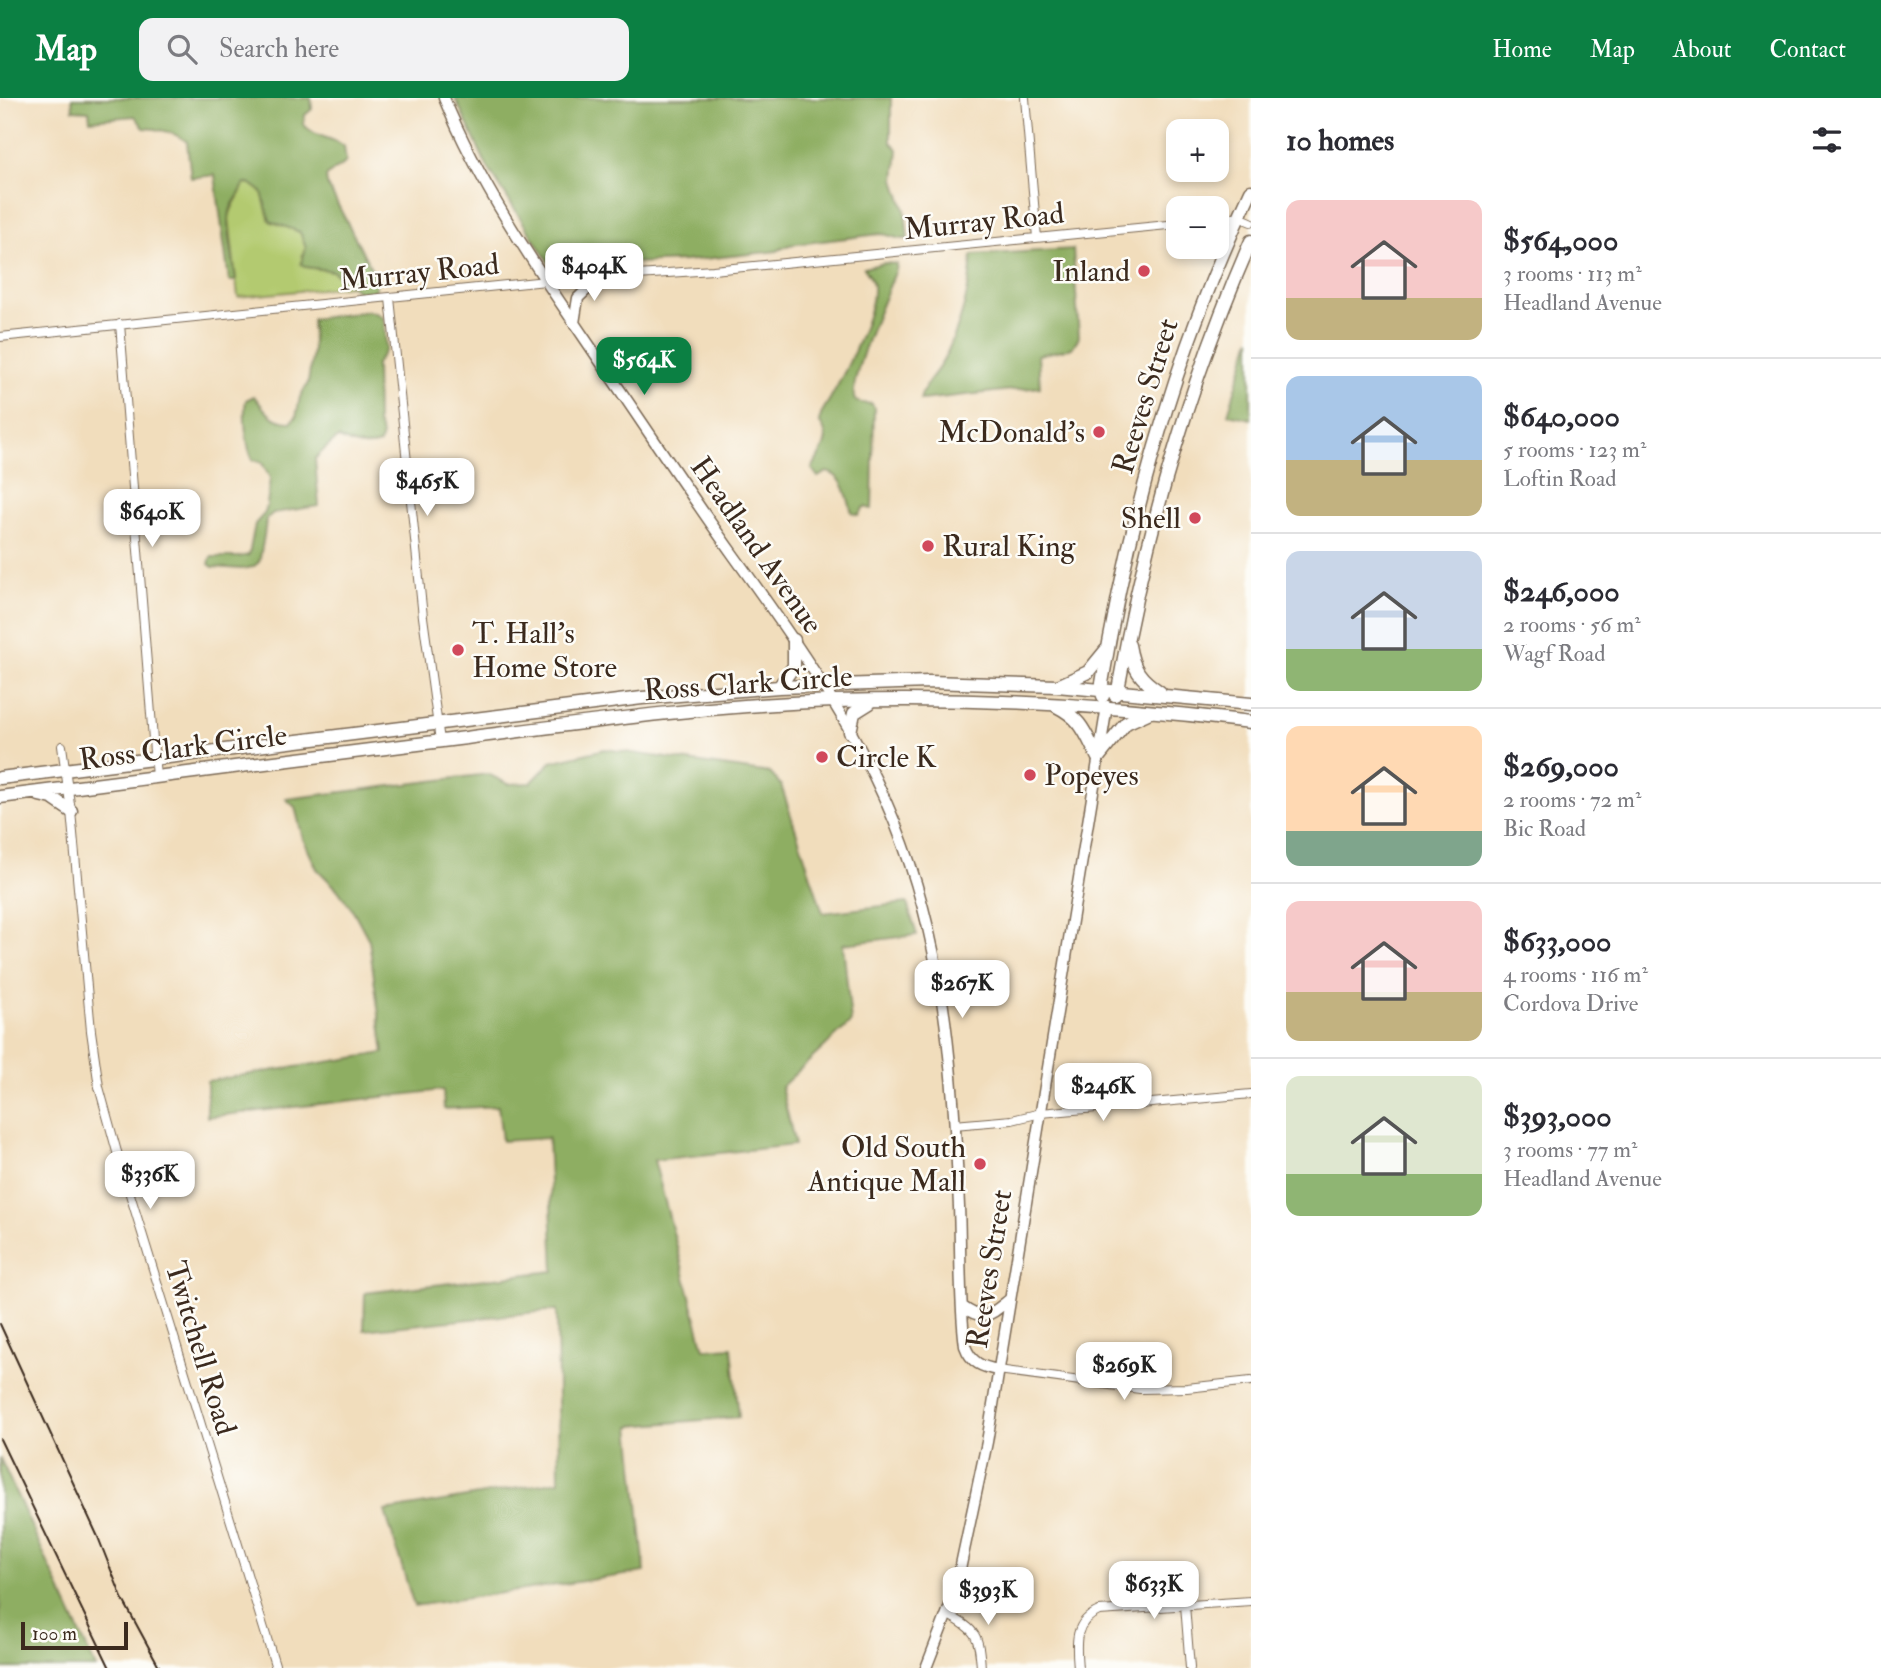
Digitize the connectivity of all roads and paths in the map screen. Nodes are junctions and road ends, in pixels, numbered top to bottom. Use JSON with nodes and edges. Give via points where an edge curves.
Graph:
{"nodes":[{"id":1,"x":444,"y":98,"type":"edge"},
{"id":2,"x":1025,"y":98,"type":"edge"},
{"id":3,"x":1251,"y":191,"type":"edge"},
{"id":4,"x":1245,"y":220,"type":"edge"},
{"id":5,"x":1166,"y":225,"type":"edge"},
{"id":6,"x":1037,"y":239,"type":"junction"},
{"id":7,"x":1251,"y":241,"type":"edge"},
{"id":8,"x":1220,"y":261,"type":"joint"},
{"id":9,"x":600,"y":277,"type":"junction"},
{"id":10,"x":546,"y":281,"type":"junction"},
{"id":11,"x":390,"y":298,"type":"junction"},
{"id":12,"x":574,"y":323,"type":"junction"},
{"id":13,"x":120,"y":324,"type":"junction"},
{"id":14,"x":0,"y":337,"type":"edge"},
{"id":15,"x":1128,"y":636,"type":"junction"},
{"id":16,"x":794,"y":640,"type":"junction"},
{"id":17,"x":1108,"y":647,"type":"junction"},
{"id":18,"x":822,"y":684,"type":"junction"},
{"id":19,"x":1057,"y":686,"type":"junction"},
{"id":20,"x":779,"y":687,"type":"junction"},
{"id":21,"x":1101,"y":689,"type":"junction"},
{"id":22,"x":1118,"y":691,"type":"junction"},
{"id":23,"x":1163,"y":694,"type":"junction"},
{"id":24,"x":832,"y":701,"type":"junction"},
{"id":25,"x":874,"y":701,"type":"junction"},
{"id":26,"x":1049,"y":703,"type":"junction"},
{"id":27,"x":1251,"y":704,"type":"edge"},
{"id":28,"x":1107,"y":706,"type":"junction"},
{"id":29,"x":1154,"y":711,"type":"junction"},
{"id":30,"x":1251,"y":722,"type":"edge"},
{"id":31,"x":438,"y":724,"type":"junction"},
{"id":32,"x":850,"y":732,"type":"junction"},
{"id":33,"x":440,"y":741,"type":"junction"},
{"id":34,"x":62,"y":746,"type":"dead end"},
{"id":35,"x":1098,"y":758,"type":"junction"},
{"id":36,"x":154,"y":760,"type":"junction"},
{"id":37,"x":66,"y":770,"type":"junction"},
{"id":38,"x":156,"y":777,"type":"junction"},
{"id":39,"x":0,"y":778,"type":"edge"},
{"id":40,"x":68,"y":788,"type":"junction"},
{"id":41,"x":32,"y":792,"type":"junction"},
{"id":42,"x":0,"y":797,"type":"edge"},
{"id":43,"x":71,"y":811,"type":"junction"},
{"id":44,"x":1251,"y":1094,"type":"edge"},
{"id":45,"x":1041,"y":1113,"type":"junction"},
{"id":46,"x":954,"y":1125,"type":"junction"},
{"id":47,"x":1010,"y":1299,"type":"junction"},
{"id":48,"x":963,"y":1307,"type":"junction"},
{"id":49,"x":999,"y":1370,"type":"junction"},
{"id":50,"x":1251,"y":1381,"type":"edge"},
{"id":51,"x":1251,"y":1601,"type":"edge"},
{"id":52,"x":1185,"y":1605,"type":"junction"},
{"id":53,"x":948,"y":1615,"type":"junction"},
{"id":54,"x":276,"y":1668,"type":"edge"},
{"id":55,"x":926,"y":1668,"type":"edge"},
{"id":56,"x":981,"y":1668,"type":"edge"},
{"id":57,"x":1077,"y":1668,"type":"edge"},
{"id":58,"x":1190,"y":1668,"type":"edge"}],
"edges":[{"from":1,"to":10,"type":"main road","name":"Headland Avenue","via":[[477,169]]},
{"from":2,"to":6,"type":"street"},
{"from":3,"to":4,"type":"highway","name":"Reeves Street"},
{"from":4,"to":8,"type":"highway","name":"Reeves Street"},
{"from":5,"to":6,"type":"street","name":"Murray Road"},
{"from":6,"to":9,"type":"street","name":"Murray Road"},
{"from":7,"to":15,"type":"highway","name":"Reeves Street","via":[[1170,461]]},
{"from":8,"to":17,"type":"highway","name":"Reeves Street","via":[[1160,426]]},
{"from":9,"to":10,"type":"street","name":"Murray Road"},
{"from":9,"to":12,"type":"main road","via":[[579,298]]},
{"from":10,"to":11,"type":"street","name":"Murray Road"},
{"from":10,"to":12,"type":"main road","name":"Headland Avenue"},
{"from":11,"to":13,"type":"street","name":"Murray Road"},
{"from":11,"to":31,"type":"street"},
{"from":12,"to":16,"type":"main road","name":"Headland Avenue"},
{"from":13,"to":14,"type":"street","name":"Murray Road"},
{"from":13,"to":36,"type":"street"},
{"from":15,"to":22,"type":"highway","name":"Reeves Street"},
{"from":15,"to":23,"type":"highway","via":[[1137,674]]},
{"from":16,"to":18,"type":"main road","name":"Headland Avenue"},
{"from":16,"to":20,"type":"highway","via":[[794,666]]},
{"from":17,"to":19,"type":"highway","via":[[1088,672]]},
{"from":17,"to":21,"type":"highway","name":"Reeves Street"},
{"from":18,"to":19,"type":"highway","name":"Ross Clark Circle"},
{"from":18,"to":20,"type":"highway","name":"Ross Clark Circle"},
{"from":18,"to":24,"type":"main road","name":"Headland Avenue"},
{"from":19,"to":21,"type":"highway","name":"Ross Clark Circle"},
{"from":20,"to":31,"type":"highway","name":"Ross Clark Circle","via":[[642,698]]},
{"from":21,"to":22,"type":"highway","name":"Ross Clark Circle"},
{"from":21,"to":28,"type":"highway","name":"Reeves Street"},
{"from":22,"to":23,"type":"highway","name":"Ross Clark Circle"},
{"from":22,"to":28,"type":"highway","name":"Reeves Street"},
{"from":23,"to":27,"type":"highway","name":"Ross Clark Circle"},
{"from":24,"to":25,"type":"highway","name":"Ross Clark Circle"},
{"from":24,"to":32,"type":"main road","name":"Headland Avenue"},
{"from":24,"to":33,"type":"highway","name":"Ross Clark Circle","via":[[657,715]]},
{"from":25,"to":26,"type":"highway","name":"Ross Clark Circle"},
{"from":25,"to":32,"type":"highway","via":[[854,713]]},
{"from":26,"to":28,"type":"highway","name":"Ross Clark Circle"},
{"from":26,"to":35,"type":"highway","via":[[1080,722]]},
{"from":28,"to":29,"type":"highway","name":"Ross Clark Circle"},
{"from":28,"to":35,"type":"main road","name":"Reeves Street"},
{"from":29,"to":30,"type":"highway","name":"Ross Clark Circle"},
{"from":29,"to":35,"type":"highway","via":[[1126,723]]},
{"from":31,"to":33,"type":"street"},
{"from":31,"to":36,"type":"highway","name":"Ross Clark Circle"},
{"from":32,"to":46,"type":"main road","name":"Headland Avenue","via":[[894,821],[924,907],[945,1010]]},
{"from":33,"to":38,"type":"highway","name":"Ross Clark Circle"},
{"from":34,"to":37,"type":"street","name":"Twitchell Road"},
{"from":35,"to":45,"type":"main road","name":"Reeves Street"},
{"from":36,"to":37,"type":"highway","name":"Ross Clark Circle"},
{"from":36,"to":38,"type":"street"},
{"from":37,"to":39,"type":"highway","name":"Ross Clark Circle"},
{"from":37,"to":40,"type":"street","name":"Twitchell Road"},
{"from":38,"to":40,"type":"highway","name":"Ross Clark Circle"},
{"from":40,"to":41,"type":"highway","name":"Ross Clark Circle"},
{"from":40,"to":43,"type":"street","name":"Twitchell Road"},
{"from":41,"to":42,"type":"highway","name":"Ross Clark Circle"},
{"from":41,"to":43,"type":"highway"},
{"from":43,"to":54,"type":"street","name":"Twitchell Road","via":[[99,1087]]},
{"from":44,"to":45,"type":"street"},
{"from":45,"to":46,"type":"street"},
{"from":45,"to":47,"type":"main road","name":"Reeves Street"},
{"from":46,"to":48,"type":"main road","name":"Headland Avenue"},
{"from":47,"to":48,"type":"main road","via":[[987,1316],[976,1316]]},
{"from":47,"to":49,"type":"main road","name":"Reeves Street"},
{"from":48,"to":49,"type":"main road","name":"Headland Avenue","via":[[972,1360]]},
{"from":49,"to":50,"type":"street","via":[[1161,1390]]},
{"from":49,"to":53,"type":"main road","name":"Reeves Street","via":[[969,1536]]},
{"from":51,"to":52,"type":"street"},
{"from":52,"to":57,"type":"street","via":[[1093,1613],[1077,1633]]},
{"from":52,"to":58,"type":"street"},
{"from":53,"to":55,"type":"main road","name":"Reeves Street"},
{"from":53,"to":56,"type":"street","via":[[975,1633]]}]}
